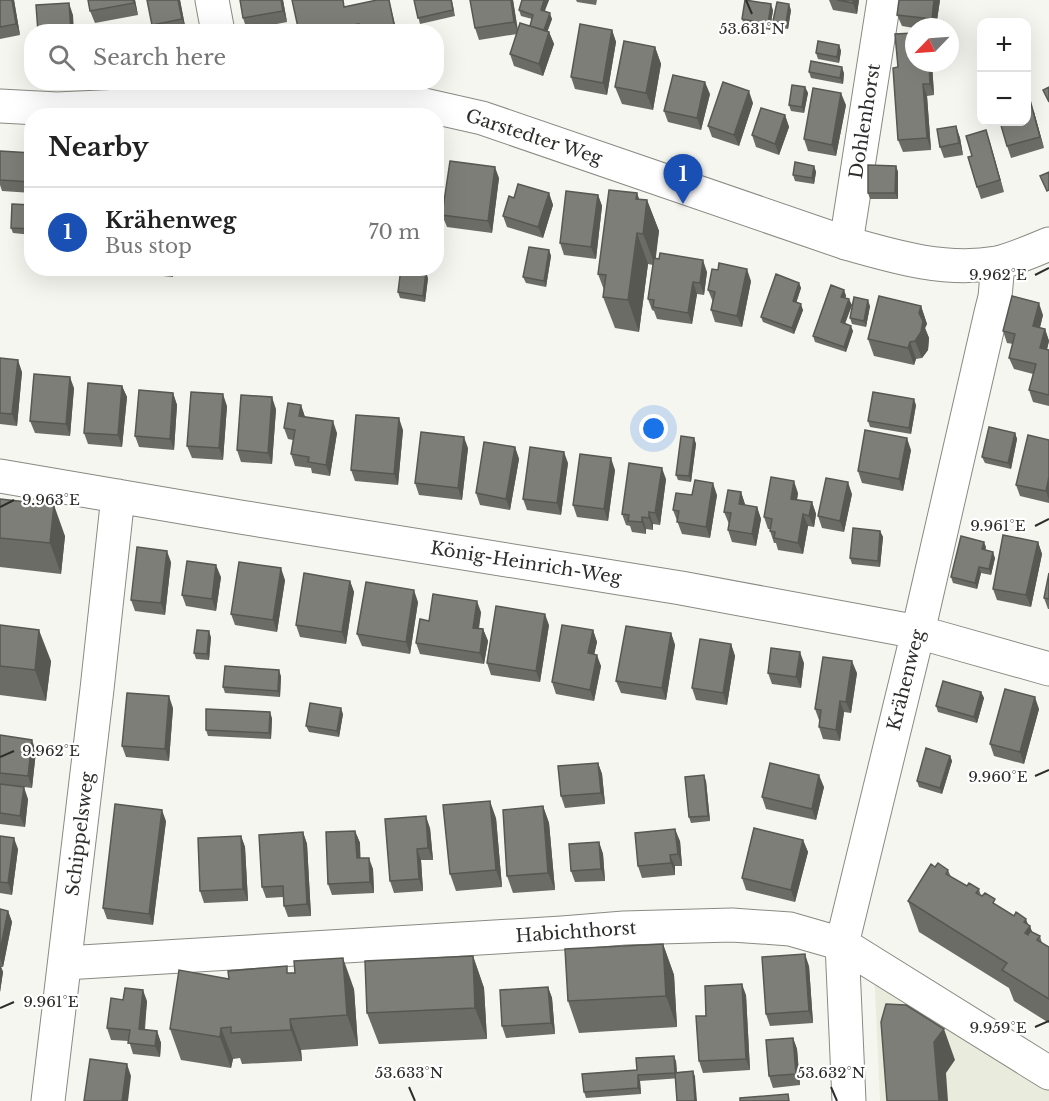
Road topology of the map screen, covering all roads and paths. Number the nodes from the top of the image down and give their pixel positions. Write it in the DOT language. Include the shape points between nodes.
graph roads {
  1 [pos="212,0"];
  2 [pos="884,0"];
  3 [pos="216,24"];
  4 [pos="230,92"];
  5 [pos="0,106"];
  6 [pos="38,108"];
  7 [pos="67,108"];
  8 [pos="438,108"];
  9 [pos="444,109"];
  10 [pos="846,243"];
  11 [pos="1049,244"];
  12 [pos="998,262"];
  13 [pos="0,476"];
  14 [pos="118,496"];
  15 [pos="918,632"];
  16 [pos="1049,669"];
  17 [pos="842,944"];
  18 [pos="65,963"];
  19 [pos="1049,1073"];
  20 [pos="48,1101"];
  21 [pos="849,1101"];
  1 -- 3 [label="street"];
  2 -- 10 [label="street, Dohlenhorst"];
  4 -- 7 [label="street, Garstedter Weg"];
  4 -- 8 [label="street, Garstedter Weg" via="398,99"];
  5 -- 6 [label="street, Garstedter Weg"];
  9 -- 10 [label="street, Garstedter Weg" via="482,118"];
  10 -- 12 [label="street, Garstedter Weg" via="900,259 935,264 972,266"];
  11 -- 12 [label="street, Garstedter Weg"];
  12 -- 15 [label="street, Krähenweg" via="995,297"];
  13 -- 14 [label="street, König-Heinrich-Weg"];
  14 -- 15 [label="street, König-Heinrich-Weg" via="670,586"];
  14 -- 18 [label="street, Schippelsweg"];
  15 -- 16 [label="street, König-Heinrich-Weg"];
  15 -- 17 [label="street, Krähenweg"];
  17 -- 18 [label="street, Habichthorst" via="790,929 732,925 624,928"];
  17 -- 19 [label="street, Habichthorst"];
  17 -- 21 [label="street, Krähenweg"];
  18 -- 20 [label="street, Schippelsweg"];
}
